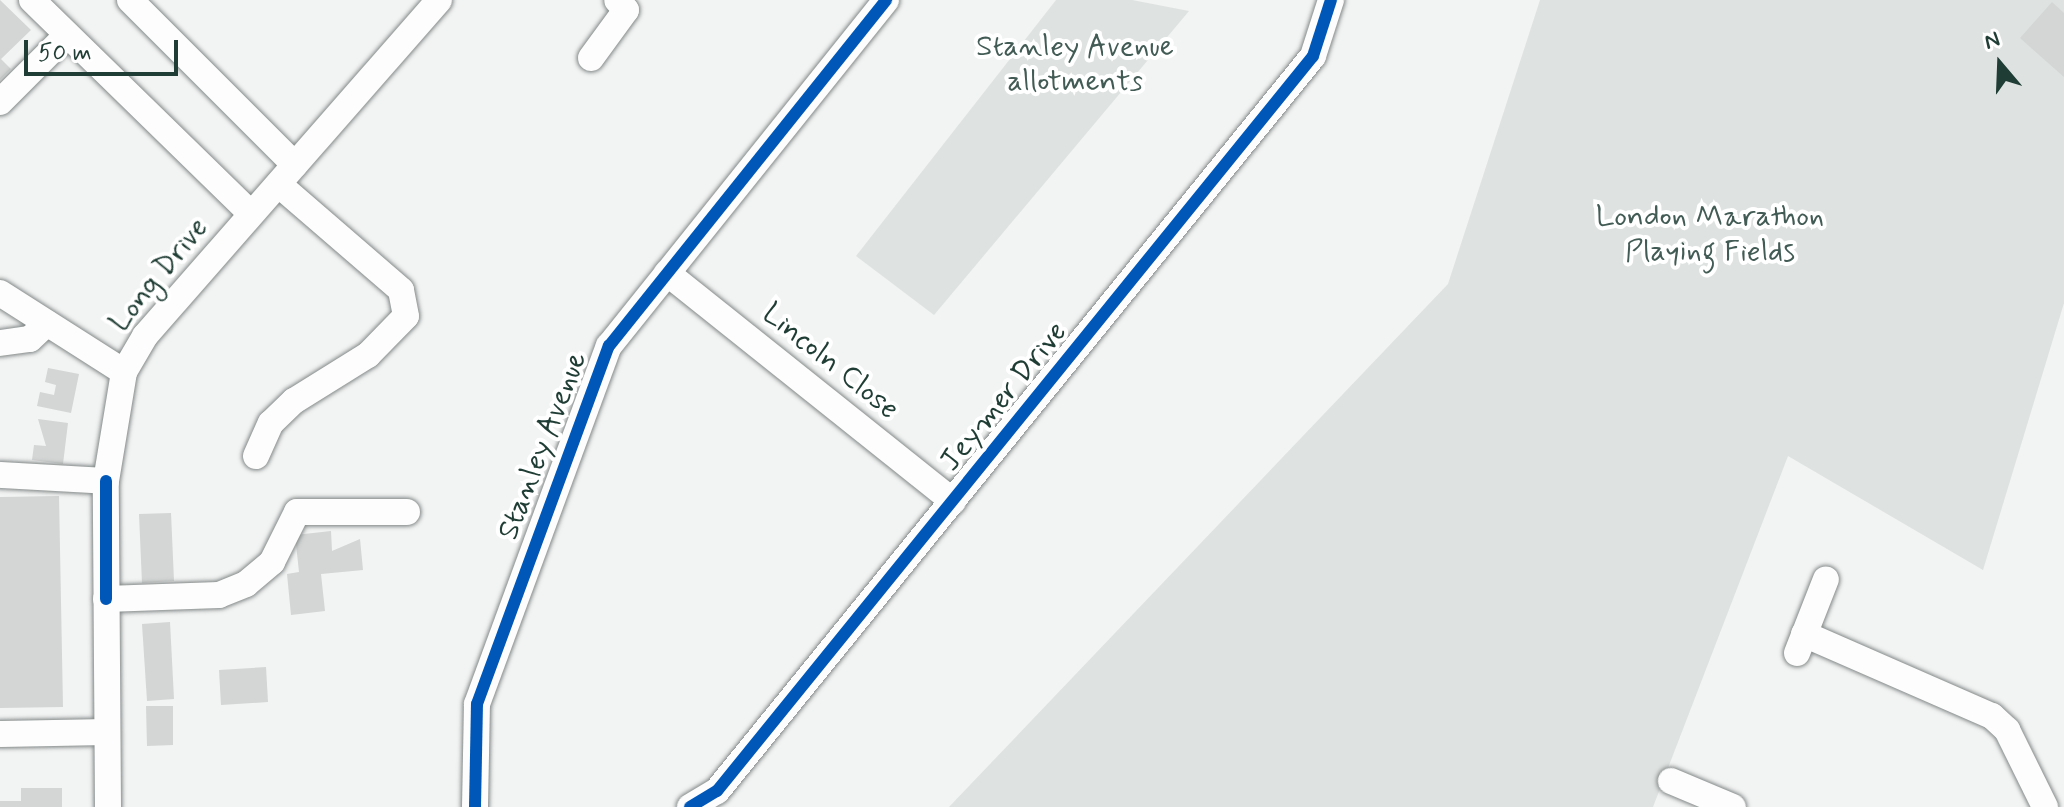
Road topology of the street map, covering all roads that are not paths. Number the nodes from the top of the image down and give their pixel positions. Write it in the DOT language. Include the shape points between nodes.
graph roads {
  1 [pos="32,0"];
  2 [pos="130,0"];
  3 [pos="439,0"];
  4 [pos="617,0"];
  5 [pos="886,0"];
  6 [pos="1331,0"];
  7 [pos="67,35"];
  8 [pos="591,58"];
  9 [pos="0,102"];
  10 [pos="286,175"];
  11 [pos="250,213"];
  12 [pos="667,273"];
  13 [pos="0,293"];
  14 [pos="47,323"];
  15 [pos="0,343"];
  16 [pos="124,372"];
  17 [pos="256,456"];
  18 [pos="0,475"];
  19 [pos="106,481"];
  20 [pos="953,501"];
  21 [pos="407,512"];
  22 [pos="1826,579"];
  23 [pos="106,599"];
  24 [pos="107,732"];
  25 [pos="0,734"];
  26 [pos="1671,781"];
  27 [pos="108,807"];
  28 [pos="475,807"];
  29 [pos="690,807"];
  30 [pos="1733,807"];
  31 [pos="2045,807"];
  1 -- 7 [label="street"];
  2 -- 10 [label="street"];
  3 -- 10 [label="street, Long Drive"];
  4 -- 8 [label="street" via="626,10"];
  5 -- 12 [label="street, Stanley Avenue"];
  6 -- 20 [label="street, Jeymer Drive" via="1313,56"];
  7 -- 9 [label="street"];
  7 -- 11 [label="street"];
  10 -- 11 [label="street, Long Drive"];
  10 -- 17 [label="street" via="401,290 406,316 387,340 279,416"];
  11 -- 16 [label="street, Long Drive" via="145,336"];
  12 -- 20 [label="street, Lincoln Close"];
  12 -- 28 [label="street, Stanley Avenue" via="609,346 508,610 477,704"];
  13 -- 14 [label="street"];
  14 -- 15 [label="street" via="30,339"];
  14 -- 16 [label="street"];
  16 -- 19 [label="street, Long Drive"];
  18 -- 19 [label="street"];
  19 -- 23 [label="street, Long Drive"];
  20 -- 29 [label="street, Jeymer Drive" via="717,791"];
  21 -- 23 [label="street" via="297,512 272,562 220,601"];
  22 -- 31 [label="street" via="1800,644 1992,716 2007,730"];
  23 -- 24 [label="street, Long Drive"];
  24 -- 25 [label="street"];
  24 -- 27 [label="street, Long Drive"];
  26 -- 30 [label="street"];
}
